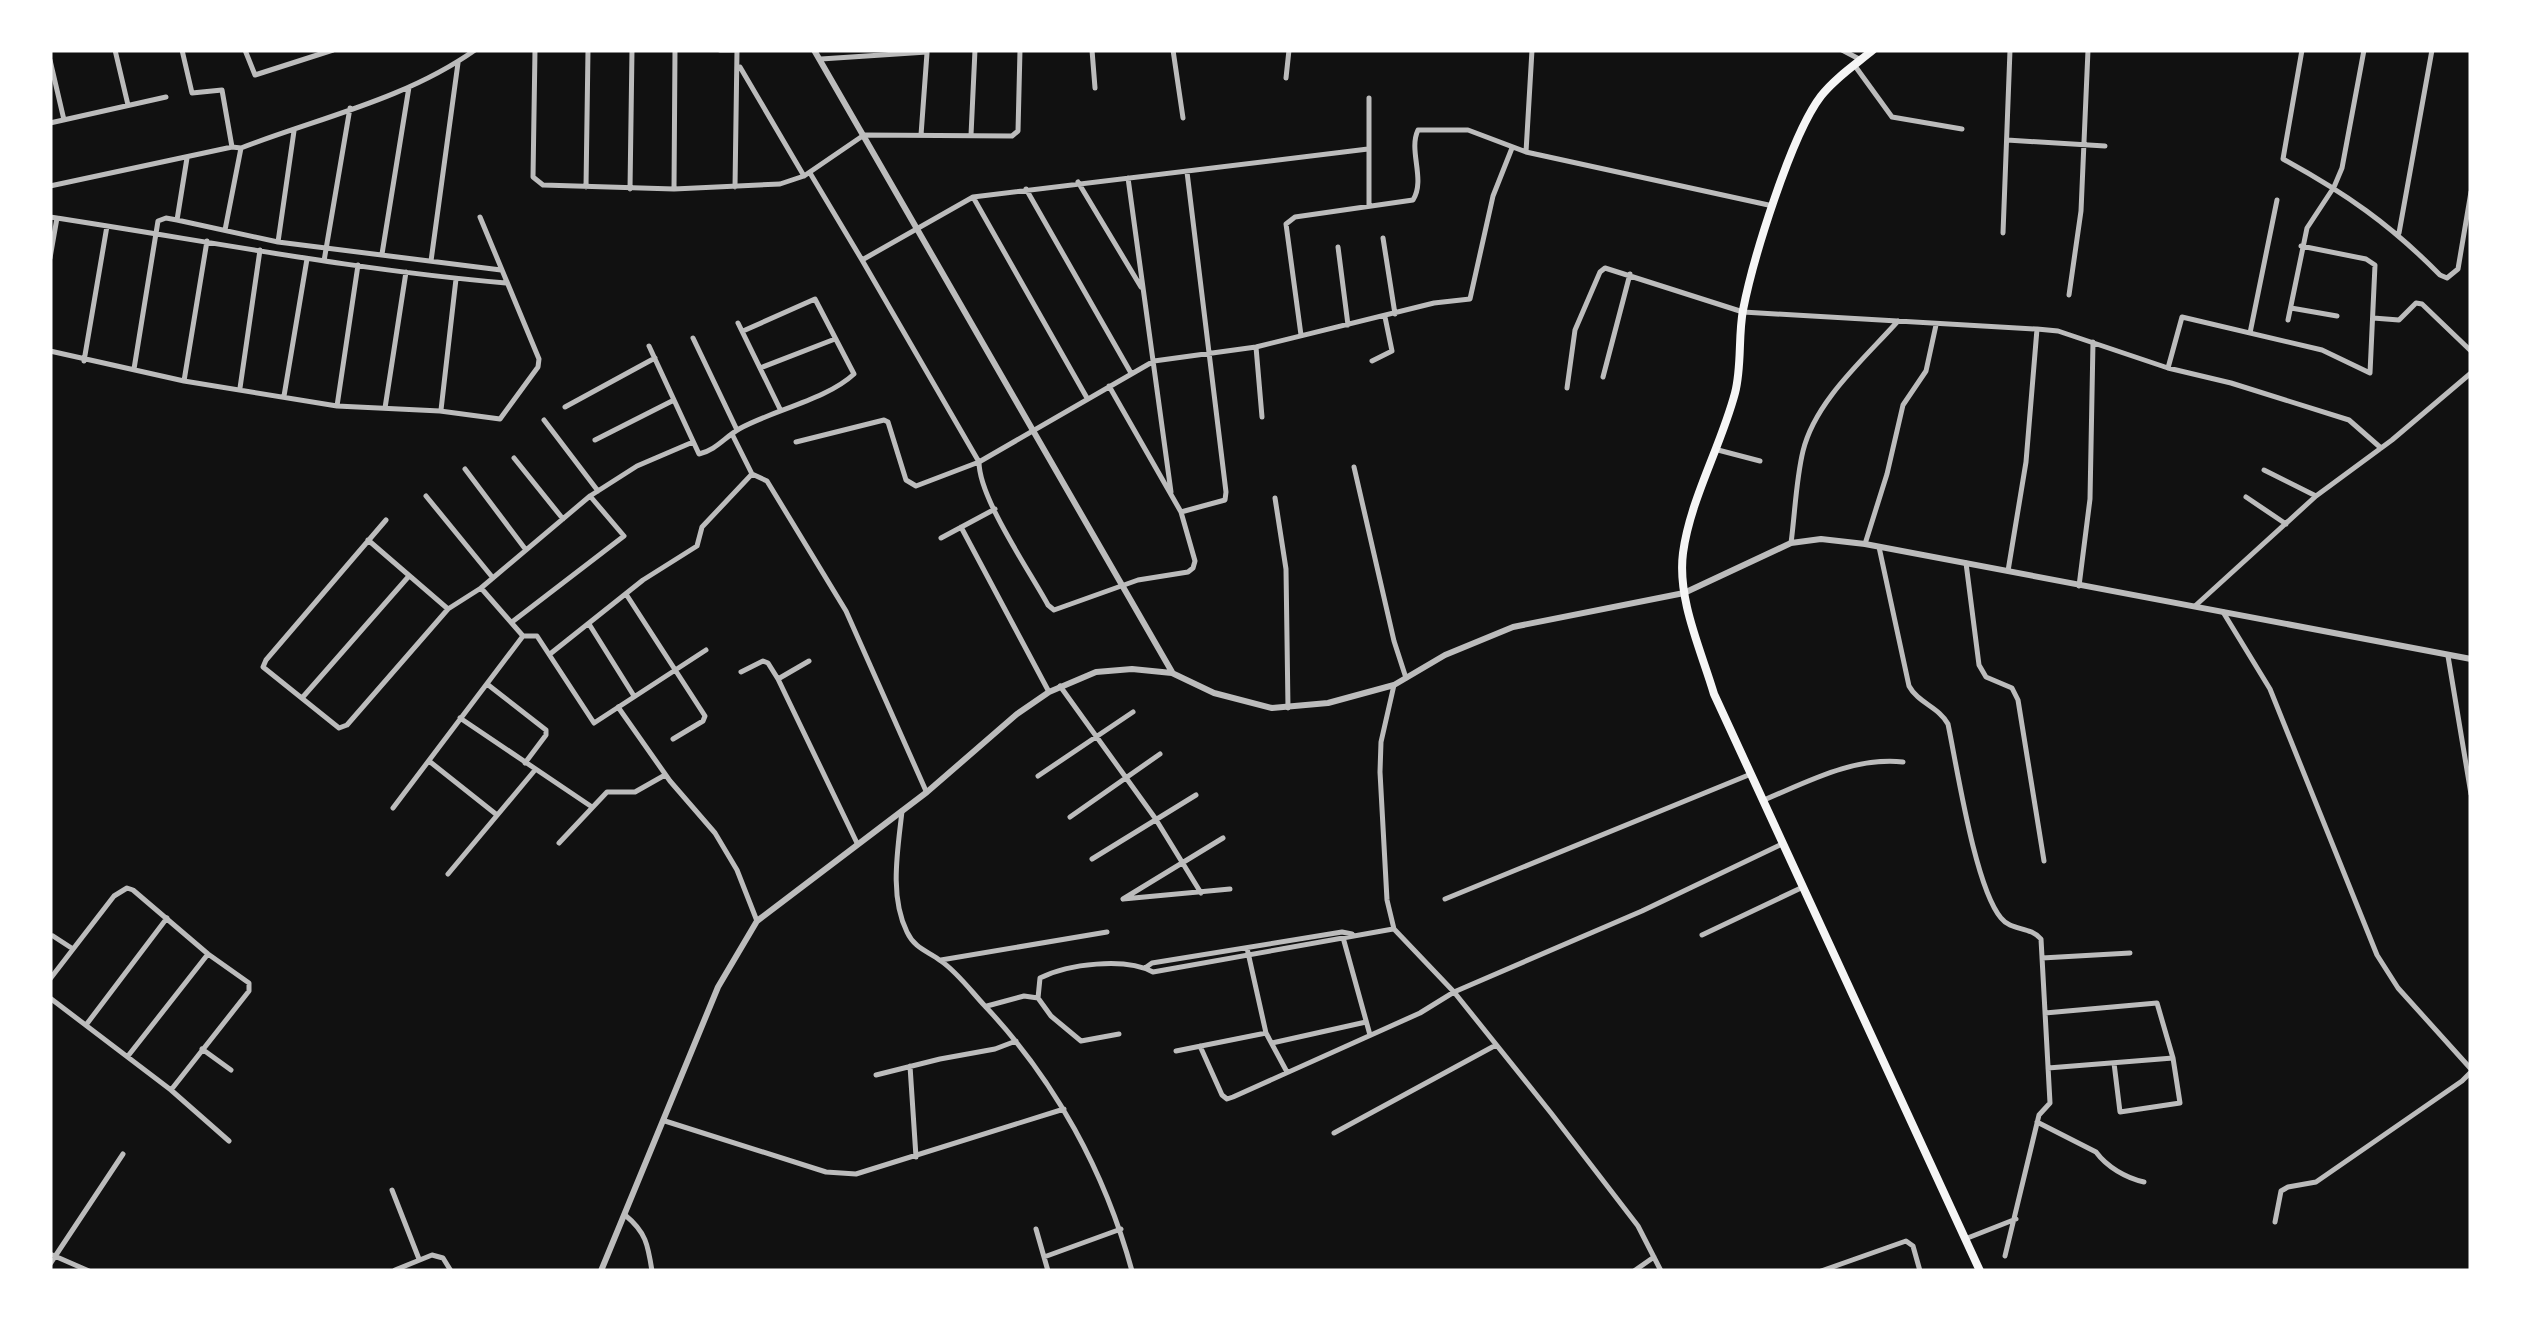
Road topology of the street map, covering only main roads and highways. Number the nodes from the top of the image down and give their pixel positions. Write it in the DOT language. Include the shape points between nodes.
graph roads {
  1 [pos="1873,50"];
  2 [pos="1980,1271"];
  1 -- 2 [label="main road" via="1814,106 1773,206 1743,312 1736,388 1692,514 1684,593 1714,694"];
}
